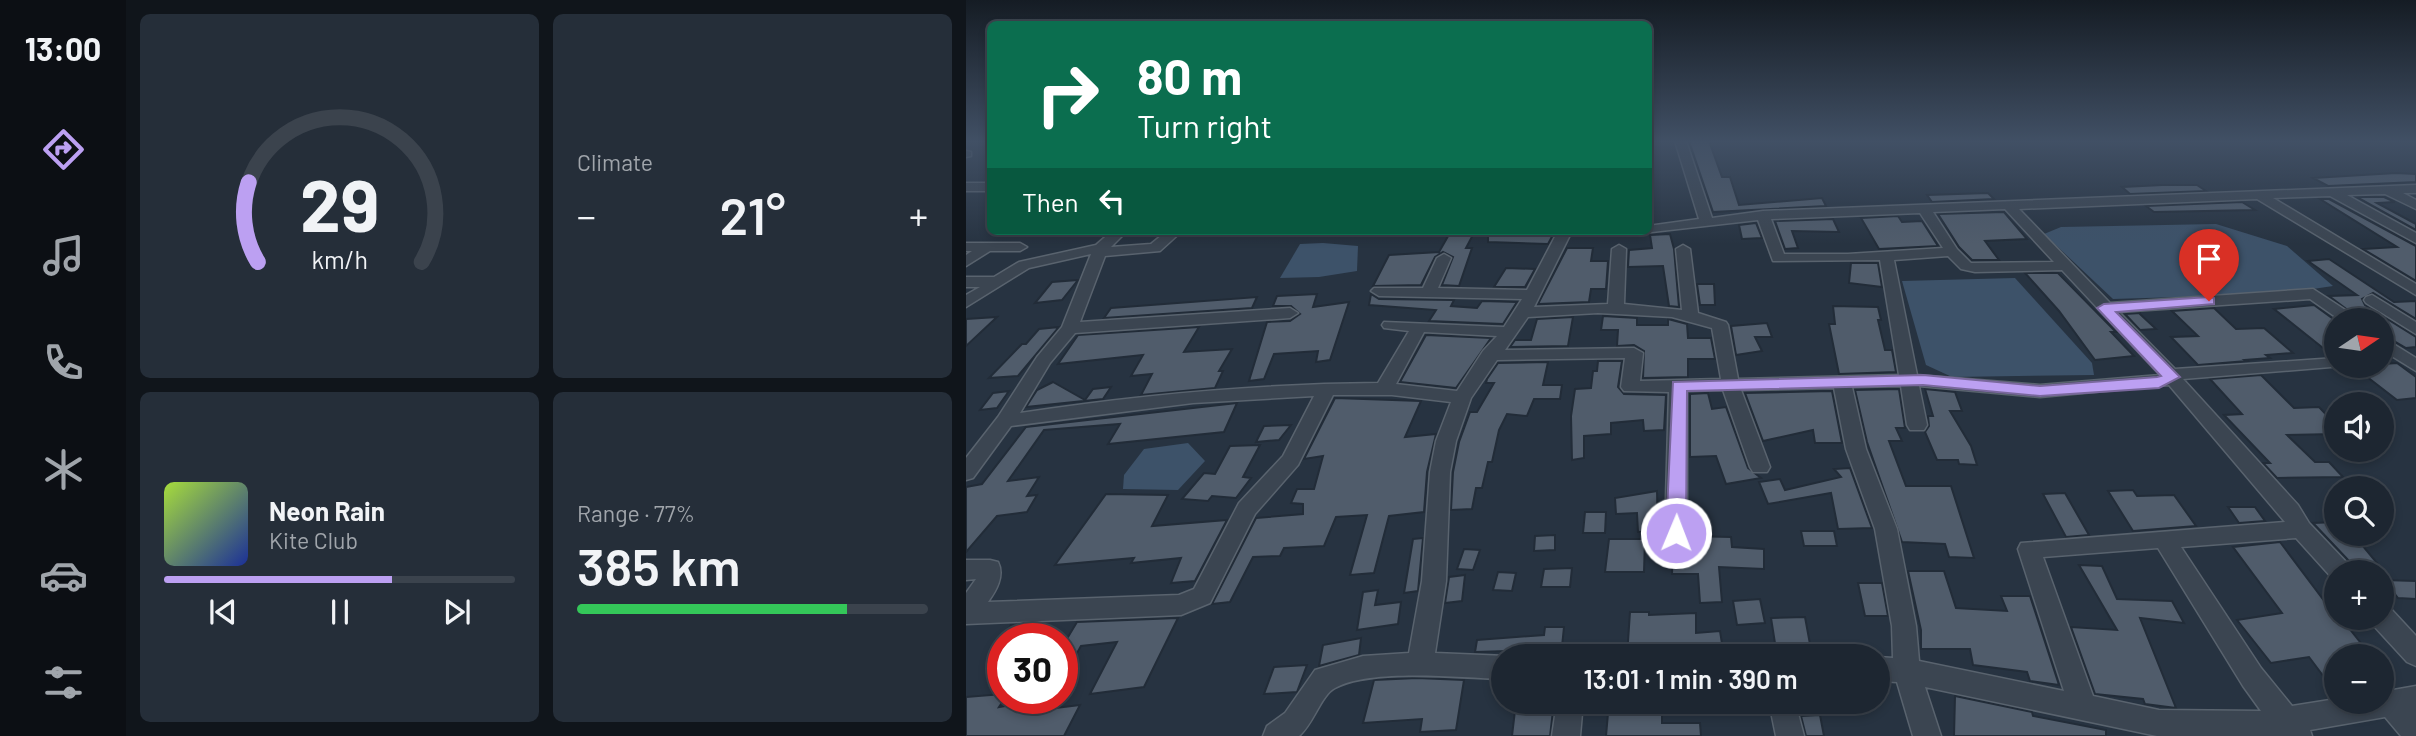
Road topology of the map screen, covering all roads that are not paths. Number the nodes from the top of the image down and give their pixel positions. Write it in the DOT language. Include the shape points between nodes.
graph roads {
  1 [pos="1692,175"];
  2 [pos="966,187"];
  3 [pos="987,187"];
  4 [pos="2416,189"];
  5 [pos="2389,191"];
  6 [pos="2333,193"];
  7 [pos="2262,197"];
  8 [pos="2416,205"];
  9 [pos="2010,207"];
  10 [pos="1924,210"];
  11 [pos="1763,215"];
  12 [pos="1706,220"];
  13 [pos="1652,230"];
  14 [pos="1116,235"];
  15 [pos="1170,235"];
  16 [pos="1563,235"];
  17 [pos="2416,239"];
  18 [pos="966,247"];
  19 [pos="987,247"];
  20 [pos="1020,247"];
  21 [pos="1619,249"];
  22 [pos="1683,249"];
  23 [pos="1100,250"];
  24 [pos="1952,252"];
  25 [pos="1886,256"];
  26 [pos="1444,258"];
  27 [pos="966,262"];
  28 [pos="2065,266"];
  29 [pos="2416,275"];
  30 [pos="2394,276"];
  31 [pos="966,282"];
  32 [pos="995,282"];
  33 [pos="2416,290"];
  34 [pos="1379,291"];
  35 [pos="1430,292"];
  36 [pos="1530,295"];
  37 [pos="2371,300"];
  38 [pos="966,302"];
  39 [pos="1616,308"];
  40 [pos="2104,308"];
  41 [pos="2333,308"];
  42 [pos="1523,312"];
  43 [pos="1290,313"];
  44 [pos="1690,313"];
  45 [pos="1390,326"];
  46 [pos="1419,327"];
  47 [pos="1070,328"];
  48 [pos="2416,329"];
  49 [pos="1506,332"];
  50 [pos="2394,349"];
  51 [pos="1489,355"];
  52 [pos="2394,360"];
  53 [pos="2413,361"];
  54 [pos="2324,364"];
  55 [pos="2172,377"];
  56 [pos="1908,381"];
  57 [pos="1730,382"];
  58 [pos="1842,383"];
  59 [pos="1678,386"];
  60 [pos="1384,389"];
  61 [pos="1326,391"];
  62 [pos="1462,397"];
  63 [pos="1005,421"];
  64 [pos="1917,425"];
  65 [pos="1760,467"];
  66 [pos="966,473"];
  67 [pos="2301,529"];
  68 [pos="1676,533"];
  69 [pos="2164,539"];
  70 [pos="2330,560"];
  71 [pos="966,570"];
  72 [pos="966,612"];
  73 [pos="2394,630"];
  74 [pos="2416,654"];
  75 [pos="1420,664"];
  76 [pos="1491,667"];
  77 [pos="1890,670"];
  78 [pos="1907,671"];
  79 [pos="2403,701"];
  80 [pos="2084,709"];
  81 [pos="1569,714"];
  82 [pos="1785,714"];
  83 [pos="2292,728"];
  84 [pos="2190,729"];
  85 [pos="2416,733"];
  86 [pos="1277,736"];
  87 [pos="1566,736"];
  88 [pos="1790,736"];
  89 [pos="1927,736"];
  1 -- 12 [label="street"];
  2 -- 3 [label="street"];
  4 -- 5 [label="street"];
  5 -- 6 [label="street"];
  5 -- 8 [label="street"];
  6 -- 7 [label="street"];
  6 -- 17 [label="street"];
  7 -- 9 [label="street"];
  7 -- 30 [label="street"];
  9 -- 10 [label="street"];
  9 -- 28 [label="street"];
  10 -- 11 [label="street"];
  10 -- 24 [label="street"];
  11 -- 12 [label="street"];
  11 -- 25 [label="street" via="1778,258"];
  12 -- 13 [label="street"];
  14 -- 23 [label="street"];
  15 -- 23 [label="street" via="1154,248"];
  16 -- 36 [label="street"];
  18 -- 19 [label="street"];
  19 -- 20 [label="street"];
  19 -- 27 [label="street"];
  21 -- 39 [label="street"];
  22 -- 44 [label="street"];
  23 -- 32 [label="street" via="1024,265"];
  23 -- 47 [label="street"];
  24 -- 25 [label="street"];
  24 -- 28 [label="street" via="1966,266 1976,268"];
  25 -- 56 [label="street"];
  26 -- 35 [label="street"];
  28 -- 40 [label="street"];
  29 -- 30 [label="street"];
  30 -- 33 [label="street"];
  31 -- 32 [label="street"];
  32 -- 38 [label="street"];
  34 -- 35 [label="street"];
  35 -- 36 [label="street"];
  36 -- 42 [label="street"];
  37 -- 48 [label="street"];
  39 -- 42 [label="street"];
  39 -- 44 [label="street"];
  40 -- 41 [label="street" via="2313,294"];
  40 -- 55 [label="street"];
  42 -- 49 [label="street"];
  43 -- 47 [label="street"];
  44 -- 57 [label="street" via="1720,325"];
  45 -- 46 [label="street"];
  46 -- 49 [label="street"];
  46 -- 60 [label="street"];
  47 -- 63 [label="street"];
  49 -- 51 [label="street"];
  50 -- 53 [label="street"];
  51 -- 59 [label="street" via="1634,353 1630,387"];
  51 -- 62 [label="street"];
  52 -- 53 [label="street"];
  54 -- 55 [label="street" via="2184,372"];
  55 -- 56 [label="street" via="2159,382 2040,391"];
  55 -- 67 [label="street"];
  56 -- 58 [label="street"];
  56 -- 64 [label="street"];
  57 -- 58 [label="street"];
  57 -- 59 [label="street"];
  57 -- 65 [label="street"];
  58 -- 78 [label="street" via="1856,449 1886,529 1904,626"];
  59 -- 68 [label="street"];
  60 -- 61 [label="street"];
  60 -- 62 [label="street"];
  61 -- 63 [label="street" via="1116,406"];
  61 -- 72 [label="street" via="1291,460 1247,509 1215,576 1193,602"];
  62 -- 75 [label="street" via="1440,472 1434,581"];
  63 -- 66 [label="street"];
  67 -- 69 [label="street"];
  67 -- 70 [label="street"];
  69 -- 80 [label="street" via="2029,549"];
  69 -- 83 [label="street" via="2252,677"];
  71 -- 72 [label="street" via="990,569 986,586"];
  73 -- 74 [label="street"];
  75 -- 76 [label="street"];
  75 -- 86 [label="street" via="1363,668 1324,679 1295,722"];
  77 -- 78 [label="street"];
  78 -- 80 [label="street"];
  78 -- 89 [label="street"];
  79 -- 83 [label="street"];
  79 -- 85 [label="street"];
  80 -- 84 [label="street"];
  81 -- 87 [label="street"];
  82 -- 88 [label="street"];
  83 -- 84 [label="street" via="2267,724"];
}
